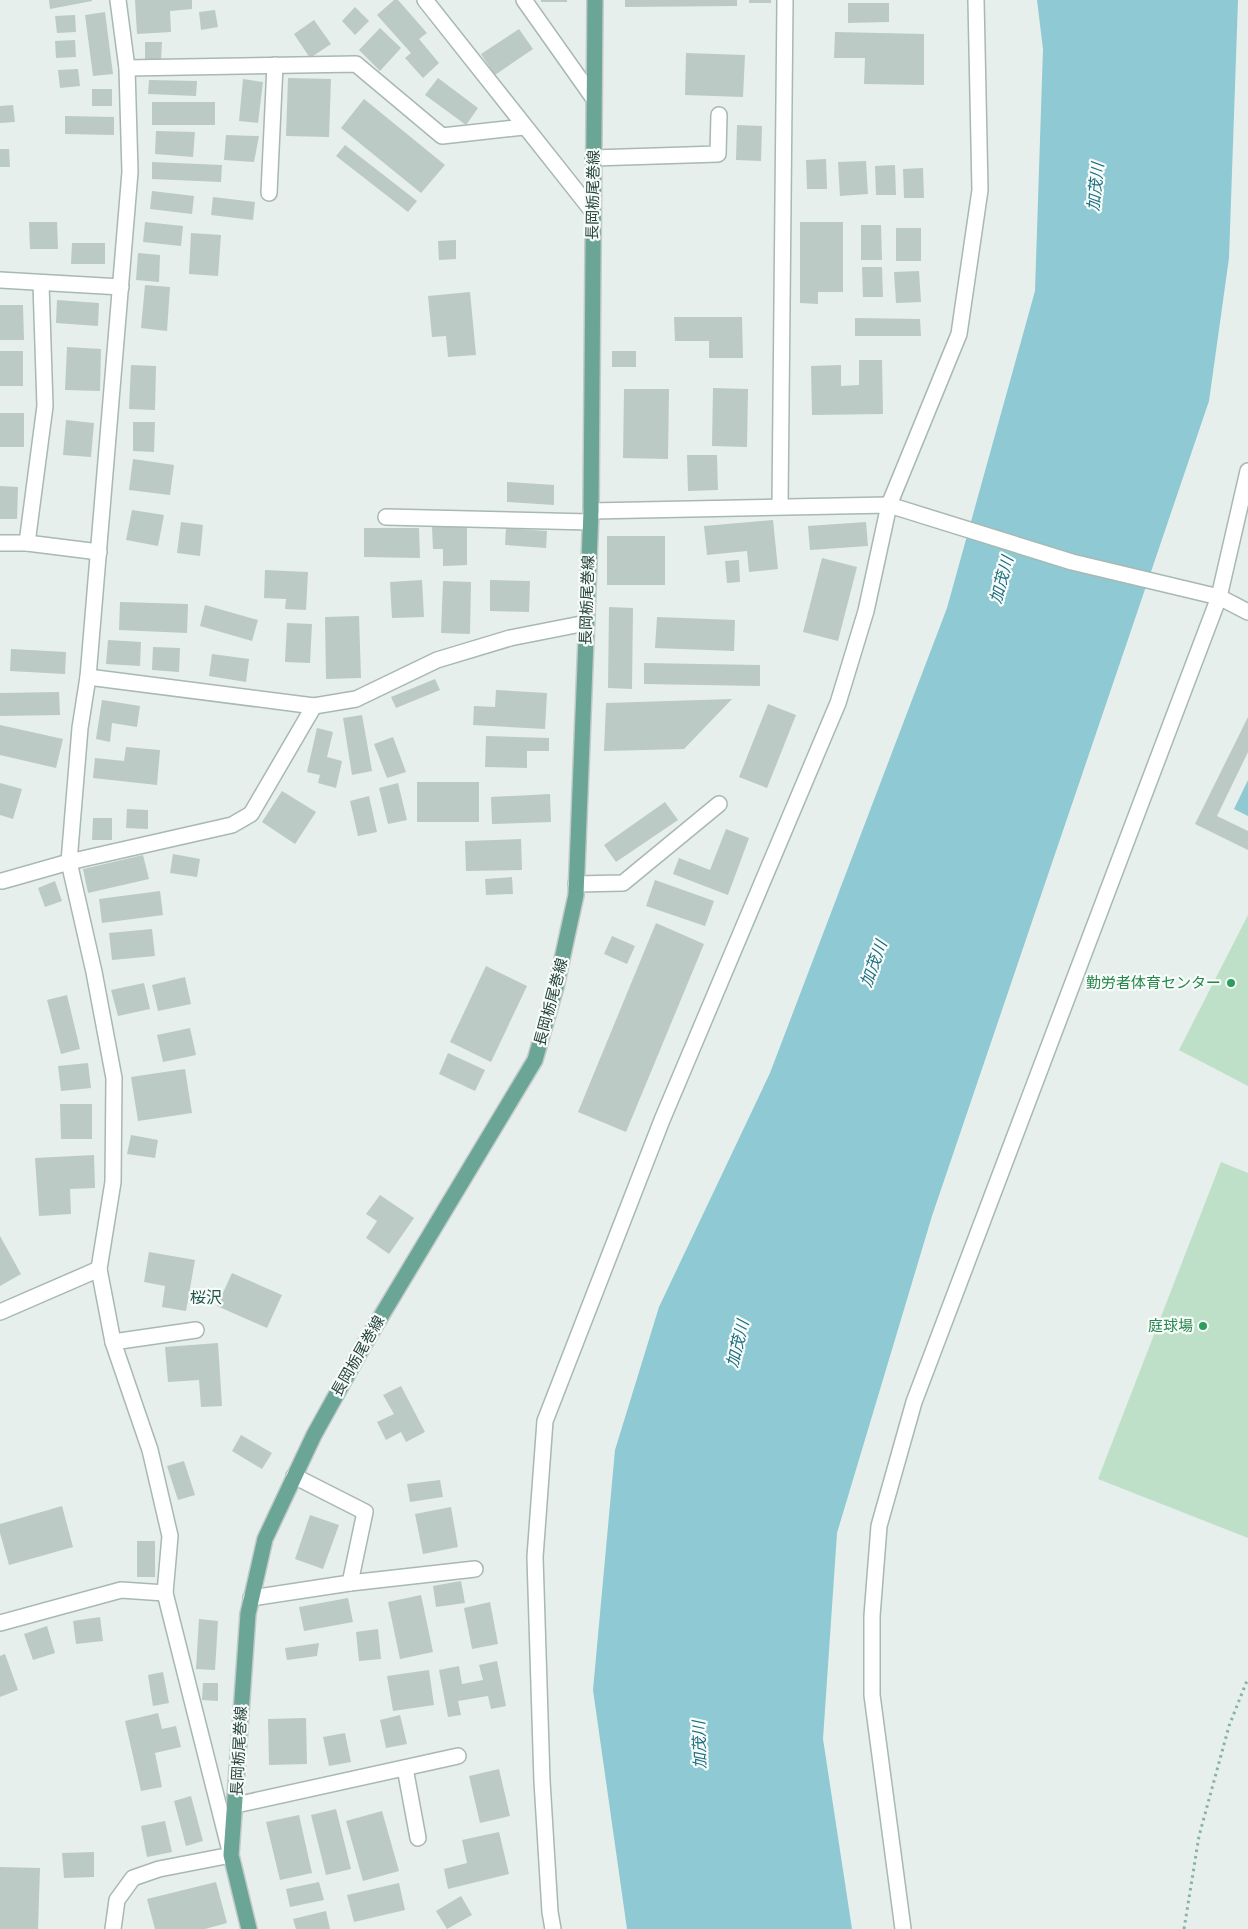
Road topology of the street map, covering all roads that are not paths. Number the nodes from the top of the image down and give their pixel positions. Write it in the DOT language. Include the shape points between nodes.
graph roads {
  1 [pos="118,0"];
  2 [pos="425,0"];
  3 [pos="524,0"];
  4 [pos="595,0"];
  5 [pos="785,0"];
  6 [pos="976,0"];
  7 [pos="275,64"];
  8 [pos="128,68"];
  9 [pos="594,99"];
  10 [pos="719,115"];
  11 [pos="524,127"];
  12 [pos="594,158"];
  13 [pos="269,193"];
  14 [pos="593,212"];
  15 [pos="0,280"];
  16 [pos="41,284"];
  17 [pos="121,287"];
  18 [pos="1248,472"];
  19 [pos="780,506"];
  20 [pos="889,506"];
  21 [pos="386,516"];
  22 [pos="590,516"];
  23 [pos="0,542"];
  24 [pos="28,543"];
  25 [pos="99,552"];
  26 [pos="1219,597"];
  27 [pos="1248,612"];
  28 [pos="586,623"];
  29 [pos="88,677"];
  30 [pos="314,706"];
  31 [pos="719,804"];
  32 [pos="69,862"];
  33 [pos="2,881"];
  34 [pos="576,884"];
  35 [pos="99,1269"];
  36 [pos="0,1312"];
  37 [pos="196,1330"];
  38 [pos="113,1342"];
  39 [pos="294,1476"];
  40 [pos="475,1568"];
  41 [pos="350,1583"];
  42 [pos="165,1593"];
  43 [pos="251,1598"];
  44 [pos="0,1623"];
  45 [pos="458,1756"];
  46 [pos="405,1768"];
  47 [pos="236,1804"];
  48 [pos="418,1838"];
  49 [pos="231,1856"];
  50 [pos="113,1929"];
  51 [pos="249,1929"];
  52 [pos="553,1929"];
  53 [pos="903,1929"];
  1 -- 8 [label="street"];
  2 -- 11 [label="street"];
  3 -- 9 [label="street"];
  4 -- 9 [label="main road, 長岡栃尾巻線"];
  5 -- 19 [label="street"];
  6 -- 20 [label="street" via="980,190 958,334"];
  7 -- 8 [label="street"];
  7 -- 11 [label="street" via="356,64 442,136"];
  7 -- 13 [label="street"];
  8 -- 17 [label="street" via="130,172"];
  9 -- 12 [label="main road, 長岡栃尾巻線"];
  10 -- 12 [label="street" via="718,154"];
  11 -- 14 [label="street"];
  12 -- 14 [label="main road, 長岡栃尾巻線"];
  14 -- 22 [label="main road, 長岡栃尾巻線"];
  15 -- 16 [label="street"];
  16 -- 17 [label="street"];
  16 -- 24 [label="street" via="45,406"];
  17 -- 25 [label="street"];
  18 -- 26 [label="street"];
  19 -- 20 [label="street"];
  19 -- 22 [label="street"];
  20 -- 26 [label="street" via="1072,562"];
  20 -- 52 [label="street" via="866,611 838,703 662,1120 545,1421 536,1557 542,1781"];
  21 -- 22 [label="street"];
  22 -- 28 [label="main road, 長岡栃尾巻線"];
  23 -- 24 [label="street"];
  24 -- 25 [label="street"];
  25 -- 29 [label="street"];
  26 -- 27 [label="street"];
  26 -- 53 [label="street" via="914,1402 879,1526 872,1616 872,1695"];
  28 -- 30 [label="street" via="510,638 446,657 356,699"];
  28 -- 34 [label="main road, 長岡栃尾巻線"];
  29 -- 30 [label="street"];
  29 -- 32 [label="street" via="80,728"];
  30 -- 32 [label="street" via="250,814 232,825"];
  31 -- 34 [label="street" via="623,883"];
  32 -- 33 [label="street"];
  32 -- 35 [label="street" via="114,1078 113,1182"];
  34 -- 39 [label="main road, 長岡栃尾巻線" via="556,987 535,1060 365,1343"];
  35 -- 36 [label="street"];
  35 -- 38 [label="street"];
  37 -- 38 [label="street"];
  38 -- 42 [label="street" via="150,1450 170,1536"];
  39 -- 41 [label="street" via="364,1512"];
  39 -- 43 [label="main road, 長岡栃尾巻線" via="265,1539"];
  40 -- 41 [label="street"];
  41 -- 43 [label="street"];
  42 -- 44 [label="street" via="121,1590"];
  42 -- 49 [label="street"];
  43 -- 47 [label="main road, 長岡栃尾巻線"];
  45 -- 46 [label="street"];
  46 -- 47 [label="street"];
  46 -- 48 [label="street"];
  47 -- 49 [label="main road, 長岡栃尾巻線"];
  49 -- 50 [label="street" via="159,1869 133,1878 117,1900"];
  49 -- 51 [label="main road, 長岡栃尾巻線"];
}
